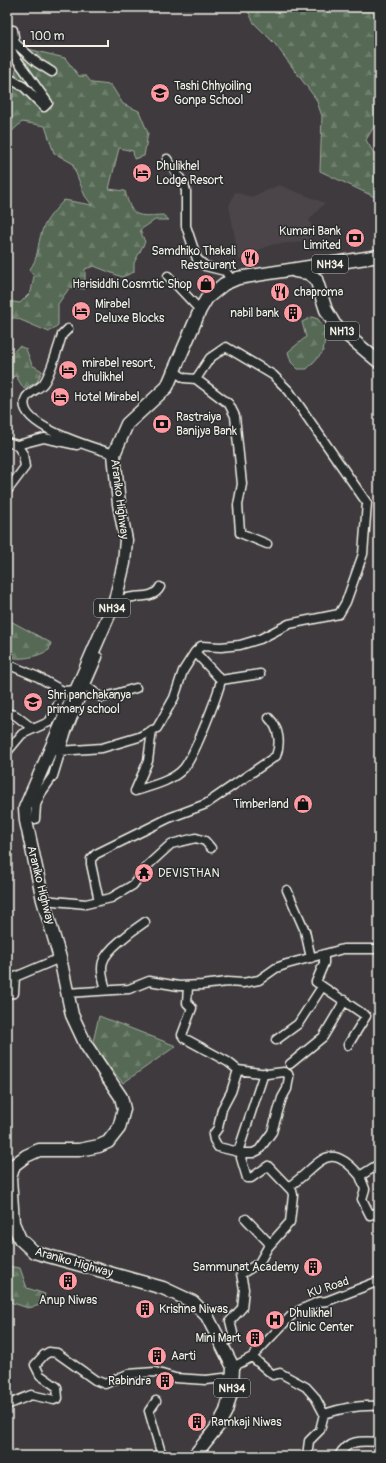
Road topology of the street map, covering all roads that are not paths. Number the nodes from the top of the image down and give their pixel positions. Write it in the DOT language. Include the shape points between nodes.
graph roads {
  1 [pos="7,33"];
  2 [pos="7,38"];
  3 [pos="52,72"];
  4 [pos="7,77"];
  5 [pos="167,159"];
  6 [pos="379,256"];
  7 [pos="336,263"];
  8 [pos="280,270"];
  9 [pos="168,276"];
  10 [pos="232,280"];
  11 [pos="320,289"];
  12 [pos="200,310"];
  13 [pos="68,329"];
  14 [pos="379,362"];
  15 [pos="174,371"];
  16 [pos="196,379"];
  17 [pos="7,442"];
  18 [pos="17,445"];
  19 [pos="86,446"];
  20 [pos="114,454"];
  21 [pos="7,491"];
  22 [pos="267,544"];
  23 [pos="160,587"];
  24 [pos="115,601"];
  25 [pos="195,652"];
  26 [pos="98,657"];
  27 [pos="7,664"];
  28 [pos="260,674"];
  29 [pos="221,680"];
  30 [pos="136,688"];
  31 [pos="81,690"];
  32 [pos="64,691"];
  33 [pos="7,713"];
  34 [pos="269,718"];
  35 [pos="32,728"];
  36 [pos="152,730"];
  37 [pos="56,748"];
  38 [pos="7,752"];
  39 [pos="35,819"];
  40 [pos="211,848"];
  41 [pos="287,890"];
  42 [pos="43,900"];
  43 [pos="99,901"];
  44 [pos="145,922"];
  45 [pos="379,949"];
  46 [pos="324,954"];
  47 [pos="60,958"];
  48 [pos="311,958"];
  49 [pos="188,986"];
  50 [pos="322,986"];
  51 [pos="106,990"];
  52 [pos="67,993"];
  53 [pos="7,994"];
  54 [pos="344,1000"];
  55 [pos="276,1040"];
  56 [pos="348,1045"];
  57 [pos="290,1064"];
  58 [pos="238,1070"];
  59 [pos="264,1073"];
  60 [pos="240,1153"];
  61 [pos="379,1164"];
  62 [pos="360,1176"];
  63 [pos="288,1187"];
  64 [pos="379,1212"];
  65 [pos="246,1220"];
  66 [pos="270,1244"];
  67 [pos="379,1281"];
  68 [pos="222,1343"];
  69 [pos="252,1357"];
  70 [pos="232,1372"];
  71 [pos="156,1401"];
  72 [pos="7,1405"];
  73 [pos="379,1406"];
  74 [pos="324,1414"];
  75 [pos="379,1442"];
  76 [pos="162,1456"];
  77 [pos="194,1456"];
  78 [pos="307,1456"];
  79 [pos="339,1456"];
  1 -- 3 [label="street" via="8,30 13,30 15,43"];
  2 -- 4 [label="street" via="13,54 48,103 44,107 24,87"];
  5 -- 10 [label="street" via="186,190 186,226 197,259 205,266 225,271"];
  6 -- 7 [label="highway, Araniko Highway / NH34"];
  7 -- 8 [label="highway, Araniko Highway / NH34"];
  7 -- 11 [label="highway" via="323,275"];
  8 -- 10 [label="highway, Araniko Highway / NH34"];
  8 -- 11 [label="highway, NH13" via="308,273 316,279"];
  9 -- 12 [label="street"];
  10 -- 12 [label="highway, Araniko Highway / NH34" via="212,293"];
  11 -- 14 [label="highway, NH13" via="326,310 336,325"];
  12 -- 15 [label="highway, Araniko Highway / NH34"];
  13 -- 19 [label="street" via="62,335 44,383 27,396 24,406 28,414 40,425"];
  15 -- 16 [label="street" via="184,378"];
  15 -- 20 [label="highway, Araniko Highway / NH34" via="167,387 127,424"];
  16 -- 22 [label="street" via="229,404 235,416 242,484 238,506 240,534"];
  16 -- 25 [label="street" via="210,358 226,347 273,375 289,391 367,503 363,554 346,602 339,614 289,624 260,639 240,645 201,646"];
  17 -- 18 [label="street"];
  18 -- 19 [label="street" via="44,438"];
  18 -- 21 [label="street" via="23,454 25,467"];
  19 -- 20 [label="street"];
  20 -- 24 [label="highway, Araniko Highway / NH34" via="126,540 124,563"];
  23 -- 24 [label="street" via="158,592 149,596"];
  24 -- 31 [label="highway, Araniko Highway / NH34"];
  25 -- 29 [label="street"];
  25 -- 36 [label="street" via="182,671 174,698 157,728"];
  26 -- 31 [label="street"];
  27 -- 32 [label="street"];
  28 -- 29 [label="street"];
  29 -- 36 [label="street" via="211,709 184,768 167,780 135,791 148,761"];
  30 -- 31 [label="street" via="102,698"];
  31 -- 32 [label="street"];
  31 -- 37 [label="highway, Araniko Highway / NH34"];
  32 -- 35 [label="street" via="49,722"];
  33 -- 35 [label="street" via="16,715"];
  34 -- 43 [label="street" via="277,731 279,748 276,756 206,804 169,818 96,854 91,859"];
  35 -- 38 [label="street" via="16,739"];
  36 -- 37 [label="street" via="139,737 102,748"];
  37 -- 39 [label="street" via="53,776 41,793 36,805"];
  37 -- 42 [label="highway, Araniko Highway / NH34" via="25,808"];
  40 -- 43 [label="street" via="205,841 196,838 171,844 147,866 133,885"];
  41 -- 48 [label="street" via="305,931"];
  42 -- 43 [label="street" via="86,904"];
  42 -- 47 [label="highway, Araniko Highway / NH34"];
  44 -- 51 [label="street" via="129,932 106,954 101,965 101,974"];
  45 -- 46 [label="street" via="343,949"];
  46 -- 48 [label="street"];
  46 -- 50 [label="street" via="324,963 316,980"];
  47 -- 52 [label="highway, Araniko Highway / NH34"];
  47 -- 53 [label="street" via="15,977 14,993"];
  48 -- 49 [label="street" via="276,968 259,980"];
  49 -- 51 [label="street" via="149,981 129,989"];
  49 -- 58 [label="street" via="187,1003 192,1008 182,1035 192,1044 228,1062"];
  50 -- 54 [label="street"];
  50 -- 55 [label="street" via="298,1024"];
  51 -- 52 [label="street"];
  52 -- 68 [label="highway, Araniko Highway / NH34" via="72,1015 86,1045 121,1097 123,1118 113,1136 99,1146 79,1150 39,1150 14,1165 10,1185 16,1232 34,1252 163,1288 187,1298 207,1316"];
  54 -- 56 [label="street" via="366,1016"];
  54 -- 57 [label="street" via="323,1036"];
  58 -- 59 [label="street"];
  58 -- 60 [label="street" via="222,1109 218,1128 213,1135 218,1147"];
  59 -- 60 [label="street"];
  59 -- 60 [label="street" via="288,1074 287,1089 266,1143 253,1154"];
  60 -- 63 [label="street" via="247,1178 268,1166"];
  61 -- 62 [label="street"];
  62 -- 63 [label="street" via="348,1162 328,1157"];
  62 -- 64 [label="street" via="364,1189 362,1199 370,1215"];
  63 -- 66 [label="street" via="293,1195 290,1222"];
  65 -- 66 [label="street"];
  66 -- 68 [label="street" via="259,1263 241,1274 244,1289 242,1308 230,1321 232,1338"];
  67 -- 69 [label="street, KU Road" via="300,1310 291,1316"];
  68 -- 70 [label="highway, Araniko Highway / NH34"];
  69 -- 70 [label="street, KU Road"];
  69 -- 74 [label="street" via="273,1375 280,1373 306,1388 315,1397"];
  70 -- 72 [label="street, KU Road" via="206,1380 175,1378 154,1372 128,1374 105,1384 95,1380 62,1355 49,1352 35,1365 40,1375 57,1387 58,1398 54,1400 31,1395"];
  70 -- 77 [label="highway, Araniko Highway / NH34" via="232,1389 226,1411 218,1426"];
  71 -- 76 [label="street" via="149,1411"];
  73 -- 74 [label="street" via="367,1405"];
  74 -- 78 [label="street" via="320,1430 309,1441"];
  75 -- 79 [label="street" via="353,1442 342,1448"];
}
